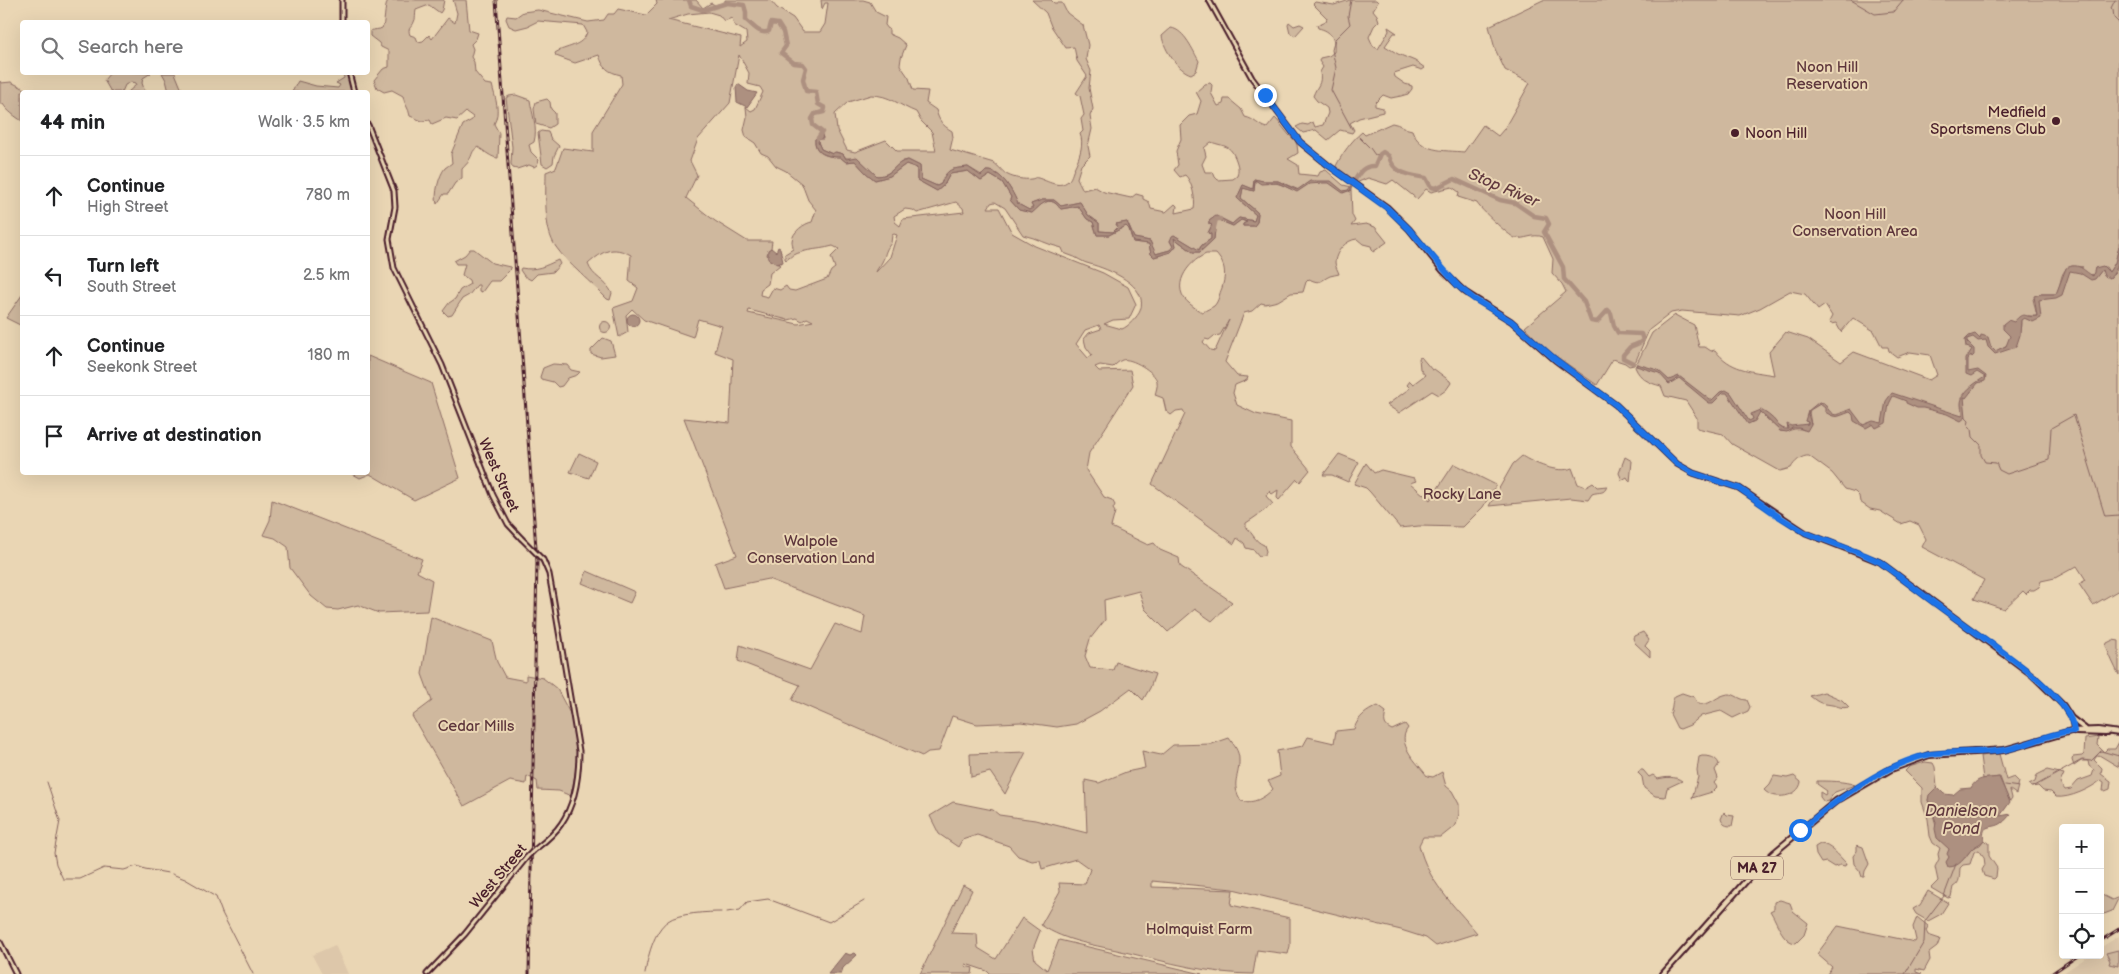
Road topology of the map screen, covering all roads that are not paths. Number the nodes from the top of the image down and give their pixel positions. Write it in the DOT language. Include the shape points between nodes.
graph roads {
  1 [pos="342,0"];
  2 [pos="1209,0"];
  3 [pos="342,20"];
  4 [pos="350,75"];
  5 [pos="354,90"];
  6 [pos="370,129"];
  7 [pos="2072,719"];
  8 [pos="2090,729"];
  9 [pos="2074,731"];
  10 [pos="2119,733"];
  11 [pos="0,942"];
  12 [pos="16,974"];
  13 [pos="426,974"];
  14 [pos="1662,974"];
  1 -- 3 [label="main road"];
  2 -- 7 [label="main road" via="1252,78 1300,142 1387,208 1458,286 1511,321 1616,405 1677,464 1693,473 1739,488 1806,533 1880,562 2032,675 2063,705"];
  4 -- 5 [label="main road"];
  6 -- 13 [label="main road, West Street, bridge" via="394,191 395,207 389,239 394,268 438,356 493,495 508,524 543,560 549,574 579,751 574,793 565,818 527,857 474,924"];
  7 -- 8 [label="main road" via="2079,726"];
  7 -- 9 [label="main road"];
  8 -- 9 [label="main road, MA 27"];
  8 -- 10 [label="main road, MA 27"];
  9 -- 10 [label="main road, MA 27"];
  9 -- 14 [label="main road, MA 27" via="2004,750 1929,755 1885,772 1836,801 1775,852"];
  11 -- 12 [label="main road"];
}
